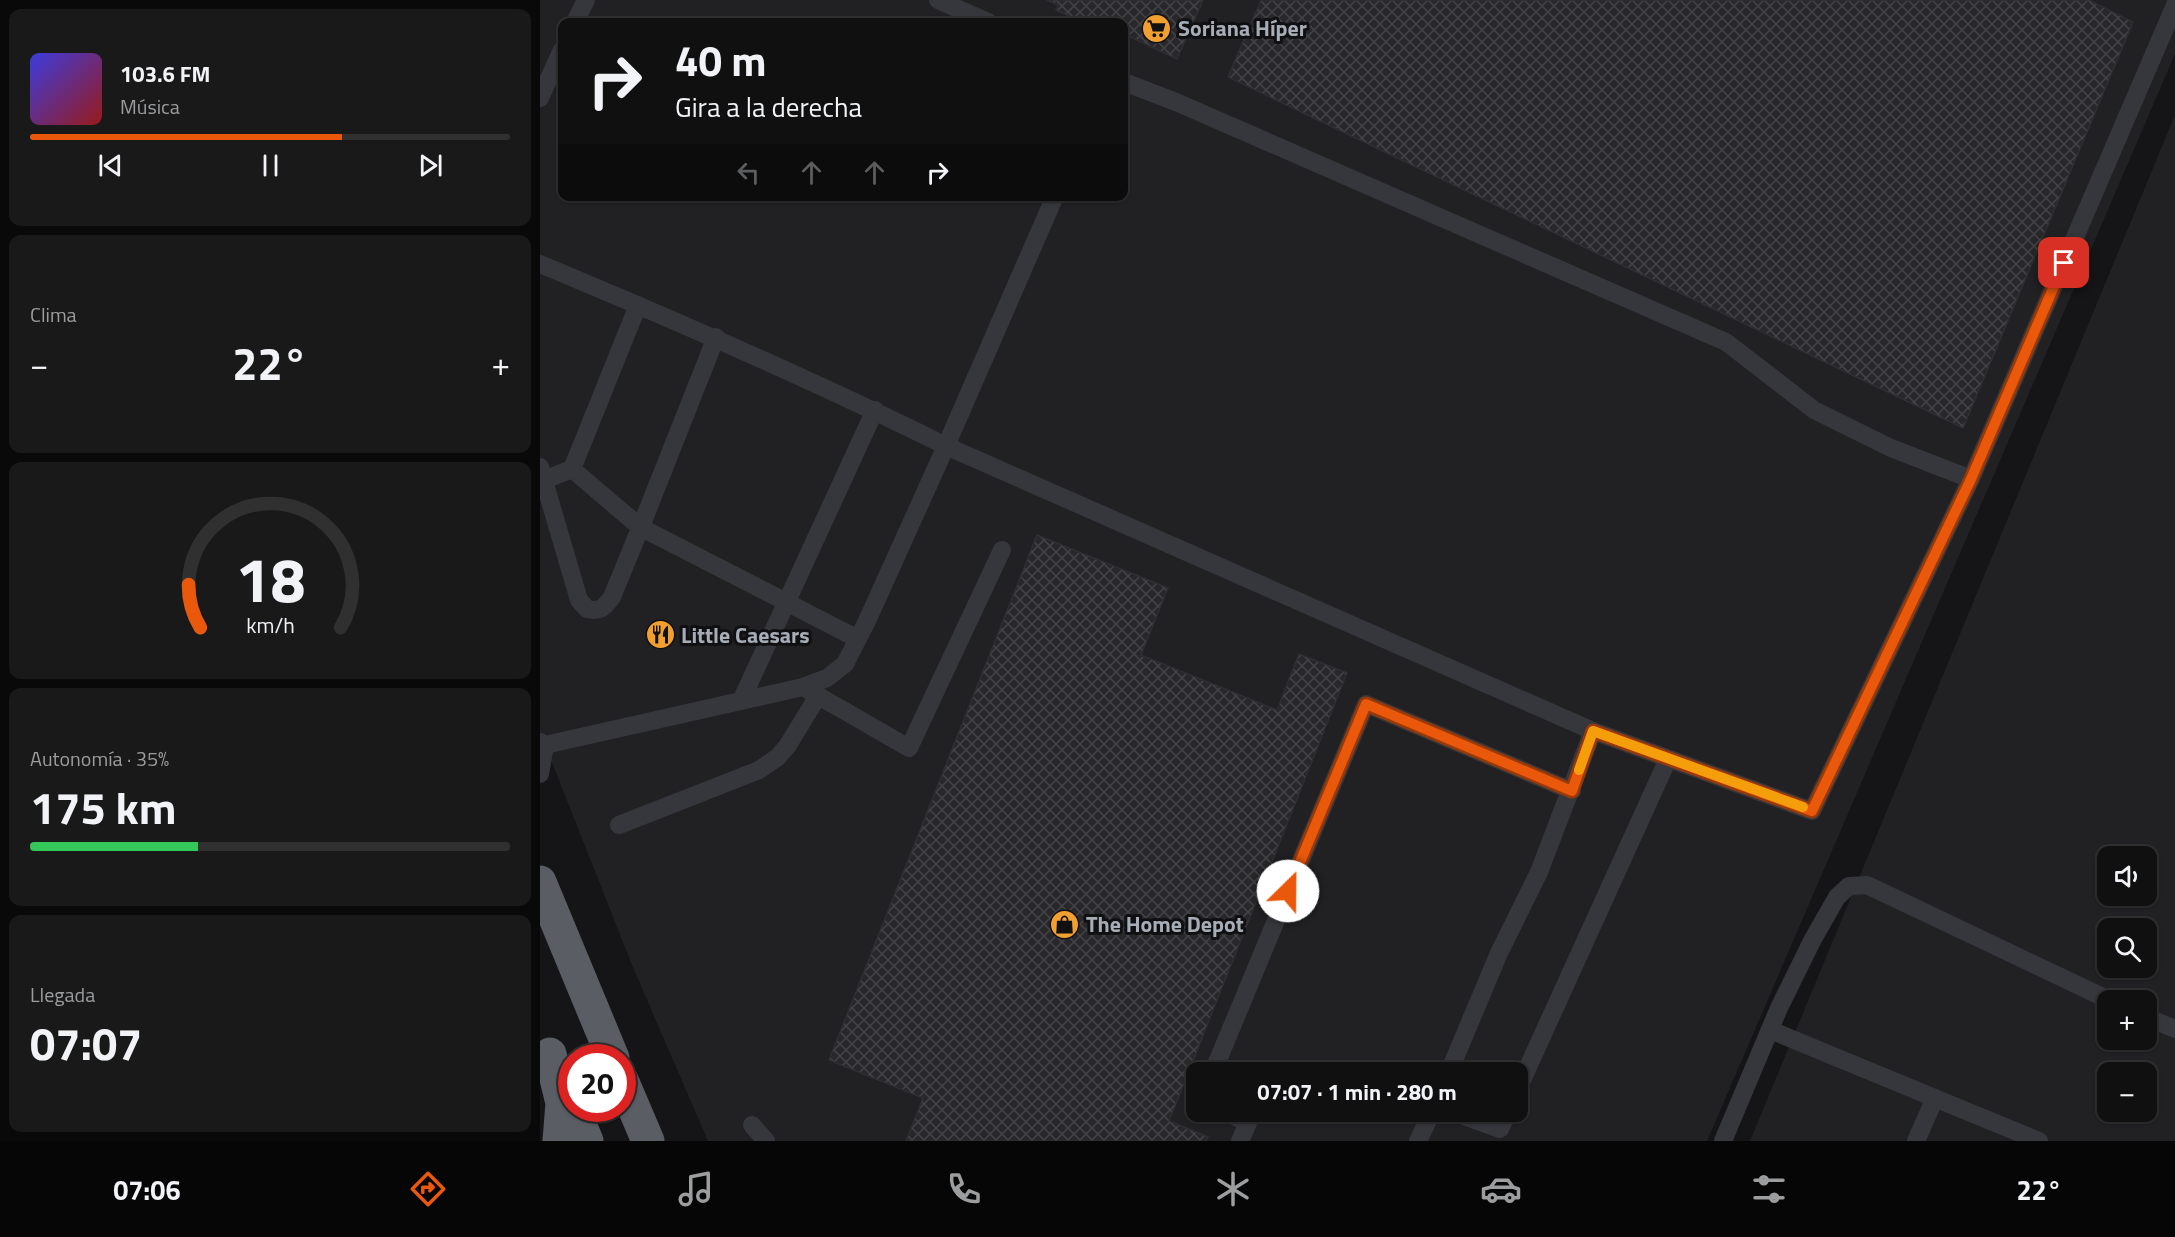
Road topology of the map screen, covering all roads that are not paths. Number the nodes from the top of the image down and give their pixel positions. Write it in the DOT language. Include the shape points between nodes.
graph roads {
  1 [pos="586,0"];
  2 [pos="938,0"];
  3 [pos="2175,5"];
  4 [pos="578,18"];
  5 [pos="979,18"];
  6 [pos="558,59"];
  7 [pos="1128,84"];
  8 [pos="540,98"];
  9 [pos="1053,201"];
  10 [pos="540,264"];
  11 [pos="638,305"];
  12 [pos="716,337"];
  13 [pos="875,410"];
  14 [pos="946,446"];
  15 [pos="572,469"];
  16 [pos="542,473"];
  17 [pos="1971,479"];
  18 [pos="640,527"];
  19 [pos="1002,550"];
  20 [pos="786,602"];
  21 [pos="858,639"];
  22 [pos="810,692"];
  23 [pos="741,701"];
  24 [pos="1593,731"];
  25 [pos="543,744"];
  26 [pos="1668,759"];
  27 [pos="540,774"];
  28 [pos="1572,791"];
  29 [pos="619,825"];
  30 [pos="540,882"];
  31 [pos="2097,994"];
  32 [pos="2157,1022"];
  33 [pos="2175,1029"];
  34 [pos="1770,1030"];
  35 [pos="545,1042"];
  36 [pos="607,1044"];
  37 [pos="1217,1062"];
  38 [pos="1453,1062"];
  39 [pos="1528,1067"];
  40 [pos="558,1072"];
  41 [pos="1935,1098"];
  42 [pos="636,1113"];
  43 [pos="579,1122"];
  44 [pos="1246,1122"];
  45 [pos="1427,1122"];
  46 [pos="1481,1122"];
  47 [pos="1503,1122"];
  48 [pos="752,1125"];
  49 [pos="559,1141"];
  50 [pos="587,1141"];
  51 [pos="648,1141"];
  52 [pos="766,1141"];
  53 [pos="1240,1141"];
  54 [pos="1418,1141"];
  55 [pos="1723,1141"];
  56 [pos="1916,1141"];
  57 [pos="2038,1141"];
  1 -- 4 [label="lane"];
  2 -- 5 [label="lane"];
  3 -- 17 [label="lane"];
  6 -- 8 [label="lane"];
  7 -- 17 [label="lane" via="1725,342 1814,411 1891,448"];
  9 -- 14 [label="lane"];
  10 -- 11 [label="lane"];
  11 -- 12 [label="lane"];
  11 -- 15 [label="lane"];
  12 -- 13 [label="lane"];
  12 -- 18 [label="lane"];
  13 -- 14 [label="lane"];
  13 -- 20 [label="lane"];
  14 -- 21 [label="lane"];
  14 -- 24 [label="lane"];
  15 -- 16 [label="lane"];
  15 -- 18 [label="lane"];
  16 -- 18 [label="lane" via="579,600 587,609 605,608"];
  17 -- 26 [label="lane" via="1812,811"];
  18 -- 20 [label="lane"];
  19 -- 22 [label="lane" via="909,748"];
  20 -- 21 [label="lane"];
  20 -- 23 [label="lane"];
  21 -- 22 [label="lane" via="845,664"];
  22 -- 23 [label="lane"];
  22 -- 29 [label="lane" via="788,745 778,757 759,770"];
  23 -- 25 [label="lane"];
  24 -- 26 [label="lane"];
  24 -- 28 [label="lane"];
  25 -- 27 [label="lane"];
  26 -- 39 [label="lane"];
  28 -- 37 [label="lane" via="1366,704"];
  28 -- 38 [label="lane"];
  30 -- 36 [label="highway"];
  31 -- 34 [label="lane" via="1867,885 1849,886 1837,897 1813,939"];
  32 -- 33 [label="lane"];
  34 -- 41 [label="lane"];
  34 -- 55 [label="lane"];
  35 -- 40 [label="highway"];
  35 -- 49 [label="highway" via="562,1103"];
  41 -- 56 [label="lane"];
  41 -- 57 [label="lane"];
  42 -- 51 [label="highway"];
  43 -- 50 [label="highway"];
  44 -- 53 [label="lane"];
  45 -- 54 [label="lane"];
  46 -- 47 [label="lane" via="1500,1129"];
  48 -- 52 [label="lane"];
}
